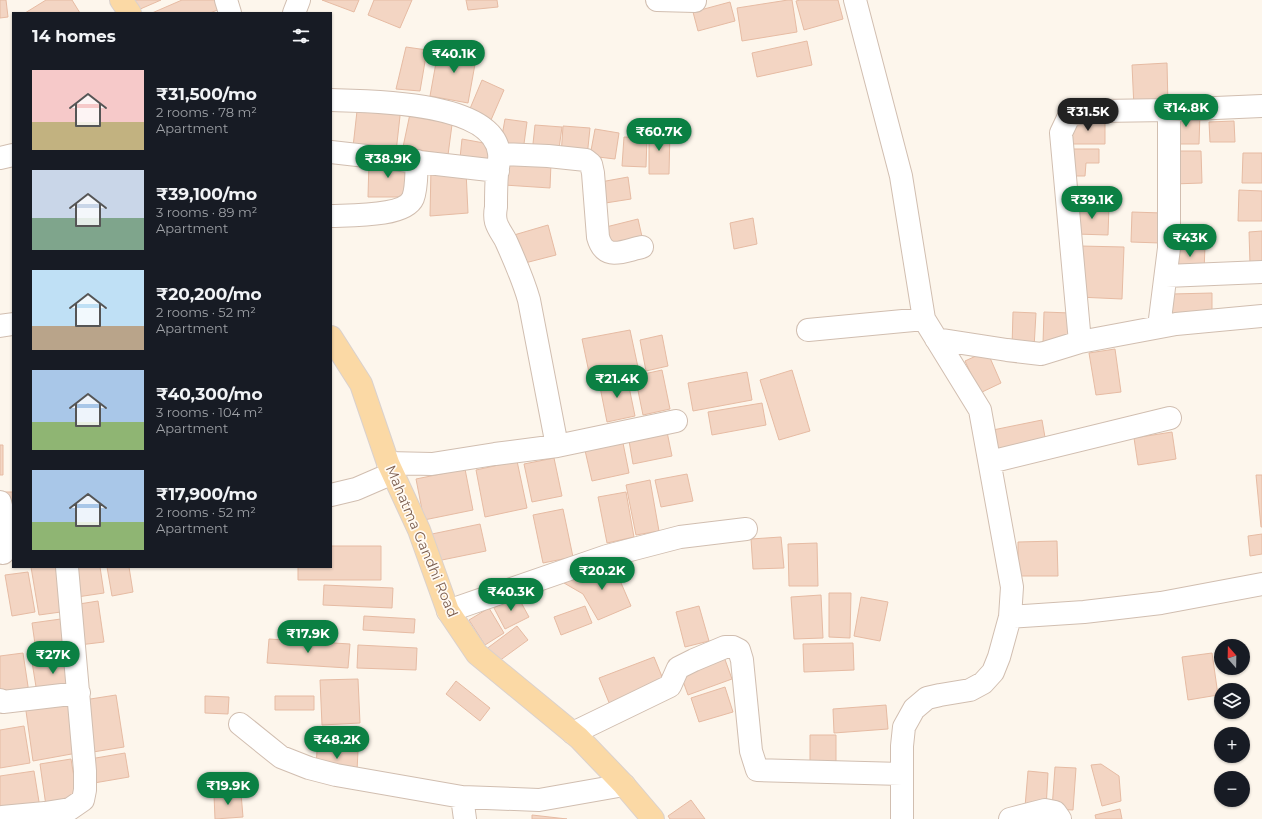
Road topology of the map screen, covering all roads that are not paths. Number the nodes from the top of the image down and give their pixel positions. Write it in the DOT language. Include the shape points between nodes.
graph roads {
  1 [pos="121,0"];
  2 [pos="226,0"];
  3 [pos="299,0"];
  4 [pos="657,0"];
  5 [pos="855,0"];
  6 [pos="695,1"];
  7 [pos="129,12"];
  8 [pos="230,12"];
  9 [pos="294,12"];
  10 [pos="332,100"];
  11 [pos="1262,106"];
  12 [pos="1169,110"];
  13 [pos="332,152"];
  14 [pos="12,155"];
  15 [pos="0,158"];
  16 [pos="417,161"];
  17 [pos="499,163"];
  18 [pos="332,216"];
  19 [pos="642,247"];
  20 [pos="1262,272"];
  21 [pos="1166,276"];
  22 [pos="1262,316"];
  23 [pos="924,319"];
  24 [pos="12,324"];
  25 [pos="0,326"];
  26 [pos="1159,327"];
  27 [pos="808,330"];
  28 [pos="332,339"];
  29 [pos="936,339"];
  30 [pos="1080,342"];
  31 [pos="1170,418"];
  32 [pos="676,422"];
  33 [pos="557,446"];
  34 [pos="990,462"];
  35 [pos="390,468"];
  36 [pos="332,495"];
  37 [pos="0,502"];
  38 [pos="746,529"];
  39 [pos="5,553"];
  40 [pos="67,568"];
  41 [pos="1262,584"];
  42 [pos="448,611"];
  43 [pos="1010,617"];
  44 [pos="79,693"];
  45 [pos="0,700"];
  46 [pos="240,724"];
  47 [pos="573,733"];
  48 [pos="902,774"];
  49 [pos="624,785"];
  50 [pos="462,797"];
  51 [pos="2,816"];
  52 [pos="465,819"];
  53 [pos="653,819"];
  54 [pos="902,819"];
  55 [pos="1010,819"];
  56 [pos="1060,819"];
  1 -- 7 [label="main road"];
  2 -- 8 [label="street"];
  3 -- 9 [label="street"];
  4 -- 6 [label="street"];
  5 -- 23 [label="street" via="902,176"];
  10 -- 17 [label="street" via="416,105 475,122 487,130 498,146"];
  11 -- 12 [label="street"];
  12 -- 21 [label="street" via="1169,248"];
  12 -- 30 [label="street" via="1070,114 1061,133"];
  13 -- 16 [label="street"];
  14 -- 15 [label="street"];
  16 -- 17 [label="street"];
  16 -- 18 [label="street" via="413,199 407,207 370,214"];
  17 -- 19 [label="street" via="548,156 586,160 591,164 593,173 598,237 601,246 615,253"];
  17 -- 33 [label="street" via="496,222 524,280"];
  20 -- 21 [label="street"];
  21 -- 26 [label="street"];
  22 -- 26 [label="street"];
  23 -- 27 [label="street"];
  23 -- 29 [label="street"];
  24 -- 25 [label="street"];
  26 -- 30 [label="street"];
  28 -- 35 [label="main road, Mahatma Gandhi Road" via="361,384"];
  29 -- 30 [label="street" via="1041,354"];
  29 -- 34 [label="street" via="980,410"];
  31 -- 34 [label="street"];
  32 -- 33 [label="street"];
  33 -- 35 [label="street"];
  34 -- 43 [label="street" via="1012,587"];
  35 -- 36 [label="street" via="356,489"];
  35 -- 42 [label="main road, Mahatma Gandhi Road" via="419,530"];
  37 -- 39 [label="street" via="4,518"];
  38 -- 42 [label="street" via="680,537 607,556"];
  40 -- 44 [label="street"];
  41 -- 43 [label="street" via="1161,603"];
  42 -- 47 [label="main road, Mahatma Gandhi Road" via="477,654"];
  43 -- 48 [label="street" via="993,672 983,683 970,690 927,698 914,709 904,727"];
  44 -- 45 [label="street" via="3,702"];
  44 -- 51 [label="street" via="85,771 83,800 70,809"];
  46 -- 50 [label="street" via="281,757 309,768"];
  47 -- 48 [label="street" via="670,686 678,668 726,647 734,647 739,650 742,660 751,751 757,770"];
  47 -- 49 [label="main road, Mahatma Gandhi Road"];
  48 -- 54 [label="street"];
  49 -- 50 [label="street" via="539,800"];
  49 -- 53 [label="main road, Mahatma Gandhi Road"];
  50 -- 52 [label="street"];
  55 -- 56 [label="street" via="1045,810 1055,812"];
}
